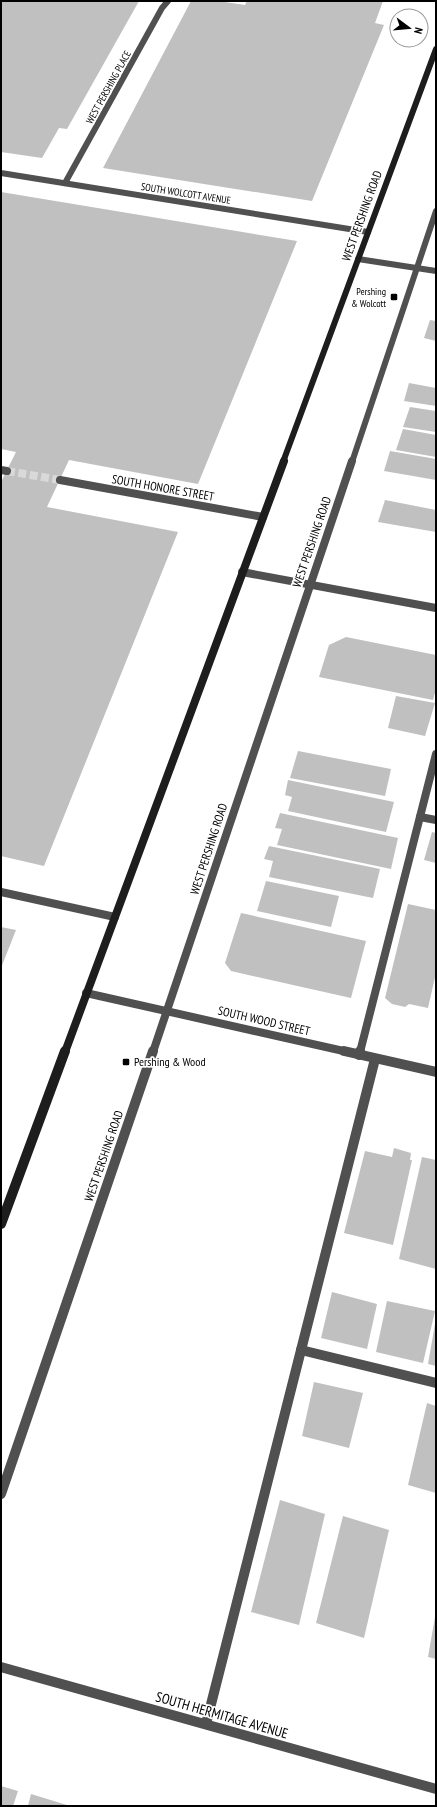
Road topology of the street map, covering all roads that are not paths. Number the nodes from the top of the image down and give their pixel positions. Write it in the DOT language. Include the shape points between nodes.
graph roads {
  1 [pos="168,1"];
  2 [pos="436,49"];
  3 [pos="1,173"];
  4 [pos="65,183"];
  5 [pos="436,211"];
  6 [pos="368,232"];
  7 [pos="358,259"];
  8 [pos="417,268"];
  9 [pos="436,271"];
  10 [pos="60,480"];
  11 [pos="263,517"];
  12 [pos="242,572"];
  13 [pos="310,585"];
  14 [pos="436,608"];
  15 [pos="436,754"];
  16 [pos="420,817"];
  17 [pos="436,820"];
  18 [pos="1,892"];
  19 [pos="114,917"];
  20 [pos="86,993"];
  21 [pos="167,1011"];
  22 [pos="359,1054"];
  23 [pos="375,1058"];
  24 [pos="436,1072"];
  25 [pos="1,1224"];
  26 [pos="301,1350"];
  27 [pos="436,1383"];
  28 [pos="1,1494"];
  29 [pos="1,1667"];
  30 [pos="206,1724"];
  31 [pos="436,1790"];
  1 -- 4 [label="street, WEST PERSHING PLACE"];
  2 -- 6 [label="main road, WEST PERSHING ROAD"];
  3 -- 4 [label="street, SOUTH WOLCOTT AVENUE"];
  4 -- 6 [label="street, SOUTH WOLCOTT AVENUE"];
  5 -- 8 [label="street, WEST PERSHING ROAD"];
  6 -- 7 [label="main road, WEST PERSHING ROAD"];
  7 -- 8 [label="street"];
  7 -- 11 [label="main road, WEST PERSHING ROAD"];
  8 -- 9 [label="street"];
  8 -- 13 [label="street, WEST PERSHING ROAD"];
  10 -- 11 [label="street, SOUTH HONORE STREET"];
  11 -- 12 [label="main road, WEST PERSHING ROAD"];
  12 -- 13 [label="street"];
  12 -- 19 [label="main road, WEST PERSHING ROAD"];
  13 -- 14 [label="street"];
  13 -- 21 [label="street, WEST PERSHING ROAD"];
  15 -- 16 [label="street"];
  16 -- 17 [label="street"];
  16 -- 22 [label="street"];
  18 -- 19 [label="street"];
  19 -- 20 [label="main road, WEST PERSHING ROAD"];
  20 -- 21 [label="street, SOUTH WOOD STREET"];
  20 -- 25 [label="main road, WEST PERSHING ROAD"];
  21 -- 22 [label="street, SOUTH WOOD STREET"];
  21 -- 28 [label="street, WEST PERSHING ROAD"];
  22 -- 23 [label="street, SOUTH WOOD STREET"];
  23 -- 24 [label="street, SOUTH WOOD STREET"];
  23 -- 26 [label="street"];
  26 -- 27 [label="street"];
  26 -- 30 [label="street"];
  29 -- 30 [label="street, SOUTH HERMITAGE AVENUE"];
  30 -- 31 [label="street, SOUTH HERMITAGE AVENUE"];
}
